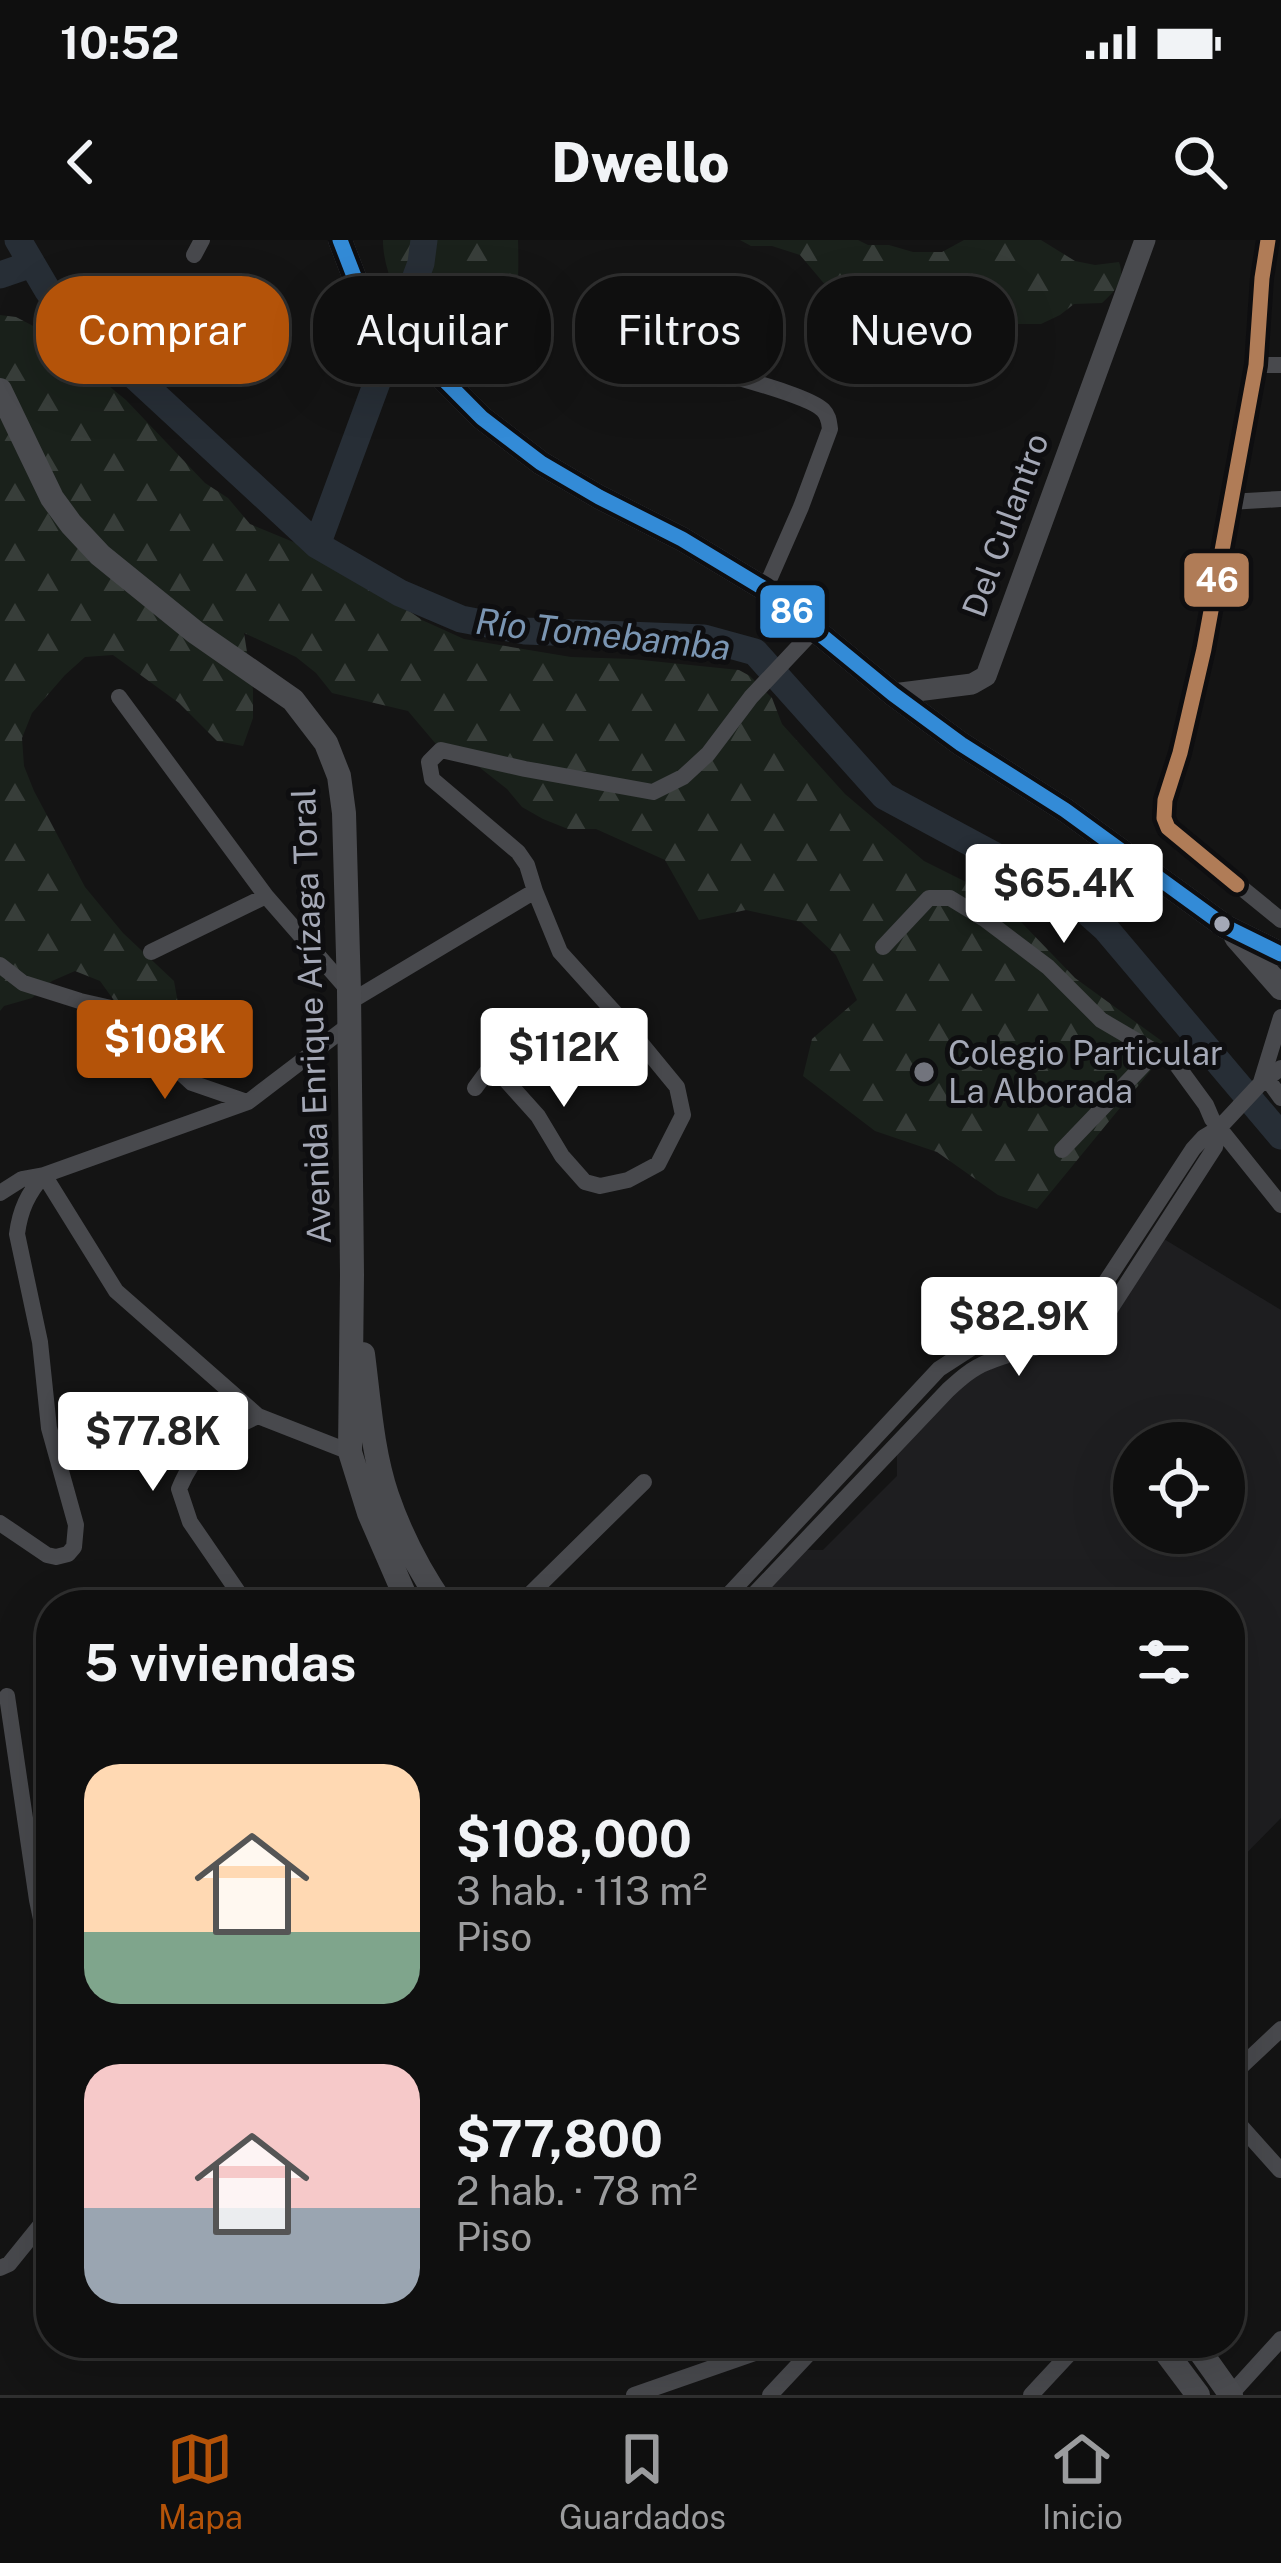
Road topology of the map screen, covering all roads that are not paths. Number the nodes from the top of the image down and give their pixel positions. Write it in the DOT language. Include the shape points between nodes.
graph roads {
  1 [pos="340,240"];
  2 [pos="1145,240"];
  3 [pos="1268,240"];
  4 [pos="1281,364"];
  5 [pos="1256,365"];
  6 [pos="756,384"];
  7 [pos="0,390"];
  8 [pos="1281,499"];
  9 [pos="1229,502"];
  10 [pos="765,589"];
  11 [pos="815,629"];
  12 [pos="893,694"];
  13 [pos="119,697"];
  14 [pos="535,892"];
  15 [pos="266,896"];
  16 [pos="1281,920"];
  17 [pos="1226,927"];
  18 [pos="884,947"];
  19 [pos="151,952"];
  20 [pos="1281,954"];
  21 [pos="0,964"];
  22 [pos="1281,988"];
  23 [pos="349,1006"];
  24 [pos="1281,1017"];
  25 [pos="1156,1052"];
  26 [pos="1267,1079"];
  27 [pos="475,1088"];
  28 [pos="1281,1098"];
  29 [pos="248,1102"];
  30 [pos="1222,1125"];
  31 [pos="1062,1150"];
  32 [pos="44,1175"];
  33 [pos="0,1193"];
  34 [pos="1281,1205"];
  35 [pos="352,1275"];
  36 [pos="258,1416"];
  37 [pos="350,1452"];
  38 [pos="644,1482"];
  39 [pos="0,1523"];
  40 [pos="237,1590"];
  41 [pos="412,1590"];
  42 [pos="415,1590"];
  43 [pos="533,1590"];
  44 [pos="733,1590"];
  45 [pos="758,1590"];
  46 [pos="7,1696"];
  47 [pos="36,1893"];
  48 [pos="1281,2029"];
  49 [pos="1245,2063"];
  50 [pos="1245,2131"];
  51 [pos="1280,2170"];
  52 [pos="36,2231"];
  53 [pos="0,2268"];
  54 [pos="1281,2339"];
  55 [pos="740,2358"];
  56 [pos="805,2358"];
  57 [pos="1065,2358"];
  58 [pos="1170,2358"];
  59 [pos="1205,2358"];
  60 [pos="634,2395"];
  61 [pos="770,2395"];
  62 [pos="1031,2395"];
  63 [pos="1198,2395"];
  64 [pos="1231,2395"];
  1 -- 10 [label="main road" via="362,297 482,418 542,463"];
  2 -- 12 [label="street, Del Culantro" via="986,676"];
  3 -- 5 [label="street"];
  4 -- 5 [label="street"];
  5 -- 9 [label="street"];
  6 -- 10 [label="street" via="823,410 830,429"];
  7 -- 23 [label="main road, Avenida Enrique Arízaga Toral" via="71,524 195,632 293,700 326,743 344,813"];
  8 -- 9 [label="street"];
  9 -- 16 [label="street" via="1164,818"];
  10 -- 11 [label="main road"];
  11 -- 12 [label="main road"];
  11 -- 14 [label="street" via="695,766 653,792 441,750 429,762 432,779 518,852"];
  12 -- 17 [label="main road"];
  13 -- 15 [label="street"];
  14 -- 23 [label="street"];
  14 -- 27 [label="street" via="560,952 677,1087 683,1115 658,1164 600,1186 585,1182 503,1078 486,1073"];
  15 -- 19 [label="street"];
  15 -- 23 [label="street"];
  17 -- 20 [label="main road"];
  17 -- 22 [label="main road"];
  18 -- 25 [label="street" via="929,898 950,898 1033,954 1101,1020"];
  21 -- 29 [label="street" via="23,983 142,1015 192,1083"];
  23 -- 29 [label="street"];
  23 -- 35 [label="main road, Avenida Enrique Arízaga Toral"];
  24 -- 26 [label="street"];
  25 -- 30 [label="street" via="1183,1070"];
  25 -- 31 [label="street"];
  26 -- 28 [label="street"];
  26 -- 30 [label="street"];
  29 -- 32 [label="street"];
  30 -- 34 [label="street"];
  30 -- 44 [label="street" via="1193,1149 1090,1306 973,1347 939,1369"];
  30 -- 45 [label="street" via="1216,1147 1111,1309 1078,1335 966,1375"];
  32 -- 33 [label="street"];
  32 -- 36 [label="street" via="116,1291"];
  32 -- 39 [label="street" via="25,1201 17,1234 74,1546 46,1555"];
  35 -- 37 [label="main road, Avenida Enrique Arízaga Toral"];
  35 -- 42 [label="main road, Avenida Enrique Arízaga Toral" via="375,1442"];
  36 -- 37 [label="street"];
  36 -- 40 [label="street" via="199,1452 179,1489 190,1522"];
  37 -- 41 [label="main road, Avenida Enrique Arízaga Toral" via="369,1513"];
  38 -- 43 [label="street"];
  46 -- 47 [label="street"];
  48 -- 49 [label="street"];
  50 -- 51 [label="street"];
  52 -- 53 [label="street"];
  54 -- 64 [label="street"];
  55 -- 60 [label="street"];
  56 -- 61 [label="street"];
  57 -- 62 [label="street"];
  58 -- 63 [label="main road"];
  59 -- 64 [label="main road"];
}
